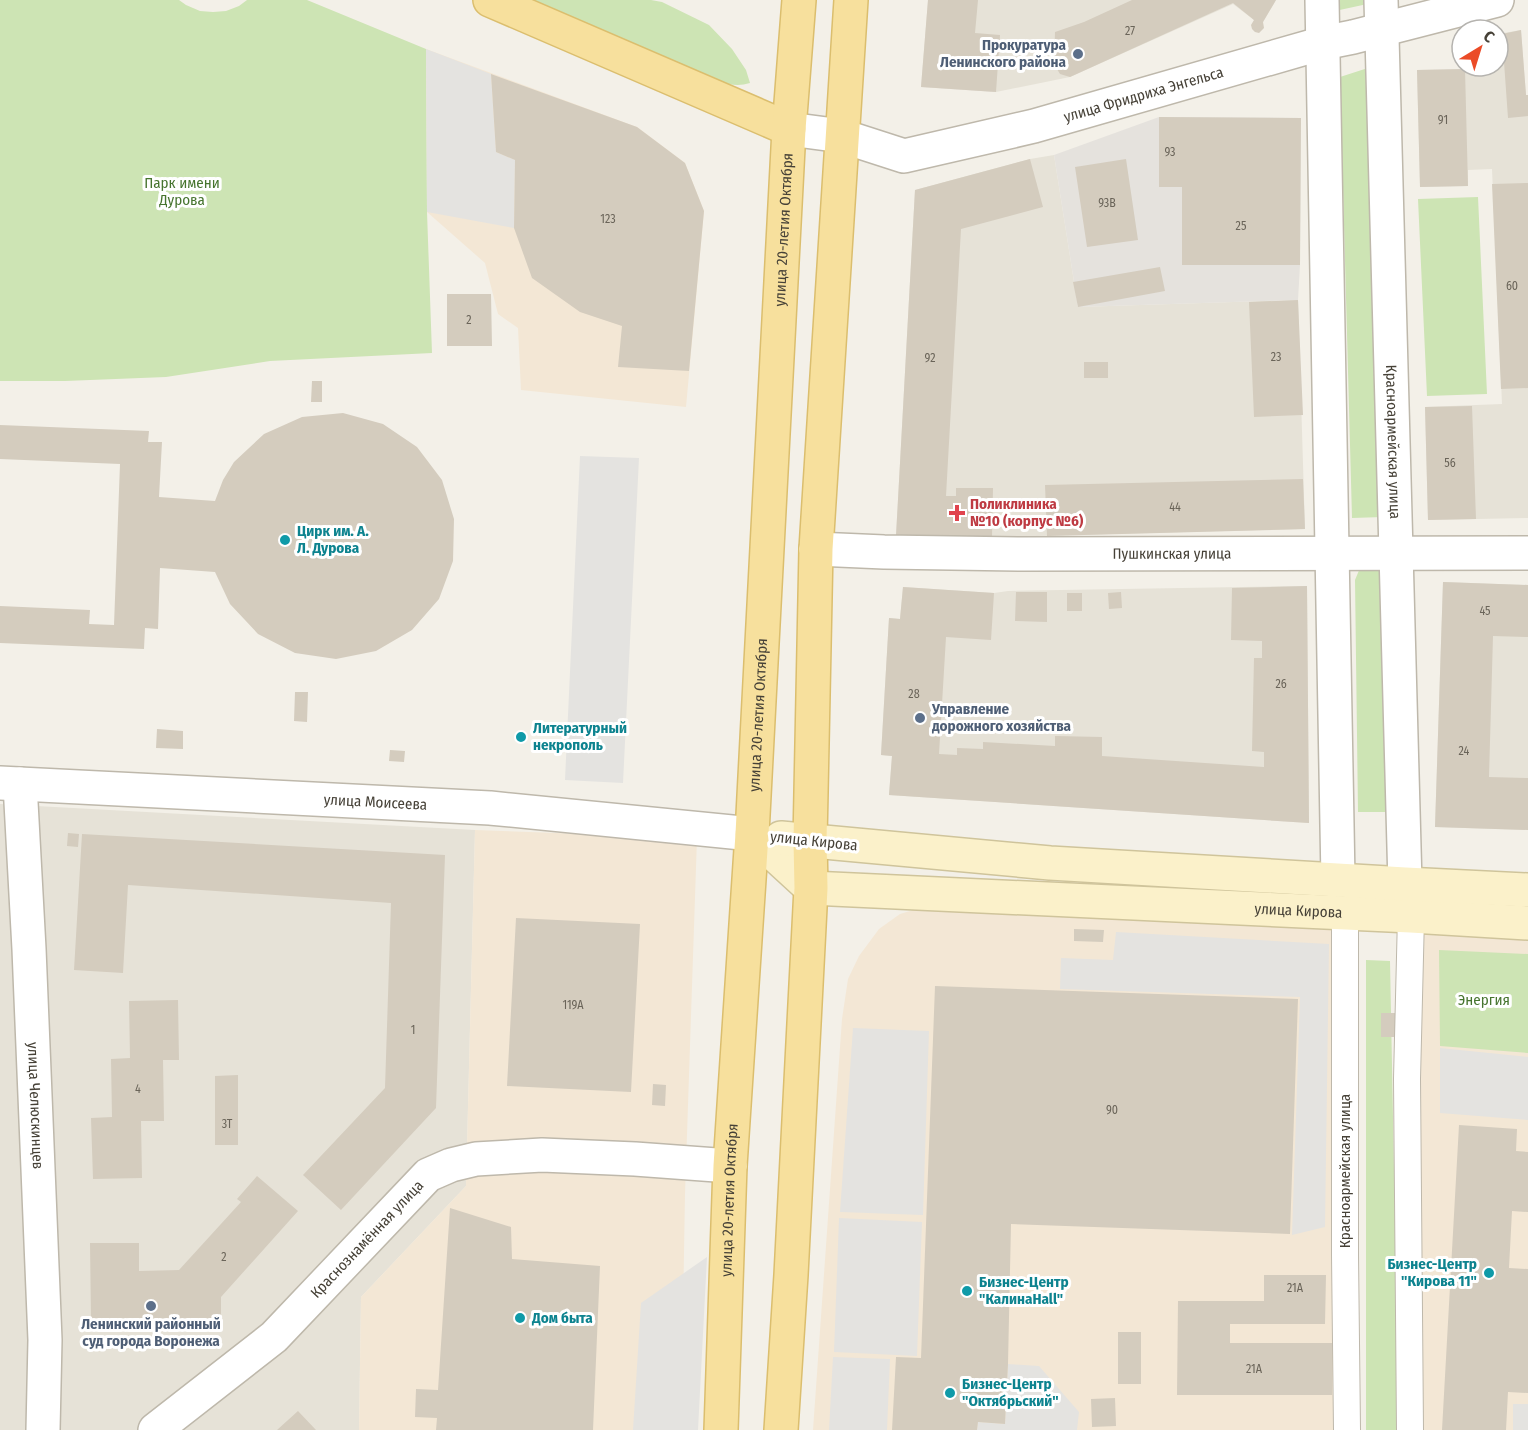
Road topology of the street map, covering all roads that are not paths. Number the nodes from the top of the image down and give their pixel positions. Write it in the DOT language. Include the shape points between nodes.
graph roads {
  1 [pos="490,0"];
  2 [pos="799,0"];
  3 [pos="850,0"];
  4 [pos="1322,0"];
  5 [pos="1497,0"];
  6 [pos="1381,15"];
  7 [pos="1323,43"];
  8 [pos="789,129"];
  9 [pos="842,136"];
  10 [pos="816,549"];
  11 [pos="1333,554"];
  12 [pos="1396,554"];
  13 [pos="1528,554"];
  14 [pos="10,783"];
  15 [pos="752,834"];
  16 [pos="810,841"];
  17 [pos="1338,880"];
  18 [pos="811,888"];
  19 [pos="1528,890"];
  20 [pos="1408,900"];
  21 [pos="1345,913"];
  22 [pos="1528,923"];
  23 [pos="730,1166"];
  24 [pos="44,1430"];
  25 [pos="155,1430"];
  26 [pos="721,1430"];
  27 [pos="780,1430"];
  28 [pos="1347,1430"];
  29 [pos="1410,1430"];
  1 -- 8 [label="main road"];
  2 -- 8 [label="main road, улица 20-летия Октября"];
  3 -- 9 [label="main road"];
  4 -- 7 [label="street"];
  5 -- 6 [label="street, улица Фридриха Энгельса"];
  6 -- 7 [label="street, улица Фридриха Энгельса"];
  6 -- 12 [label="street, Красноармейская улица"];
  7 -- 9 [label="street, улица Фридриха Энгельса" via="1034,126 904,156"];
  7 -- 11 [label="street"];
  8 -- 9 [label="street, улица Фридриха Энгельса"];
  8 -- 15 [label="main road, улица 20-летия Октября"];
  9 -- 10 [label="main road"];
  10 -- 11 [label="street, Пушкинская улица"];
  10 -- 16 [label="main road"];
  11 -- 12 [label="street, Пушкинская улица"];
  11 -- 17 [label="street"];
  12 -- 13 [label="street, Пушкинская улица"];
  12 -- 20 [label="street, Красноармейская улица"];
  14 -- 15 [label="street, улица Моисеева" via="490,808"];
  14 -- 24 [label="street, улица Челюскинцев" via="29,949 45,1340"];
  15 -- 16 [label="main road, улица Кирова"];
  15 -- 18 [label="main road, улица Кирова"];
  15 -- 23 [label="main road, улица 20-летия Октября"];
  16 -- 17 [label="main road, улица Кирова" via="1050,863"];
  16 -- 18 [label="main road"];
  17 -- 20 [label="main road, улица Кирова"];
  18 -- 21 [label="main road, улица Кирова"];
  18 -- 27 [label="main road"];
  19 -- 20 [label="main road, улица Кирова"];
  20 -- 21 [label="main road, улица Кирова"];
  20 -- 22 [label="main road, улица Кирова"];
  20 -- 29 [label="street, Красноармейская улица"];
  21 -- 28 [label="street, Красноармейская улица"];
  23 -- 25 [label="street, Краснознамённая улица" via="542,1155 476,1159 428,1175 274,1337"];
  23 -- 26 [label="main road, улица 20-летия Октября"];
}
